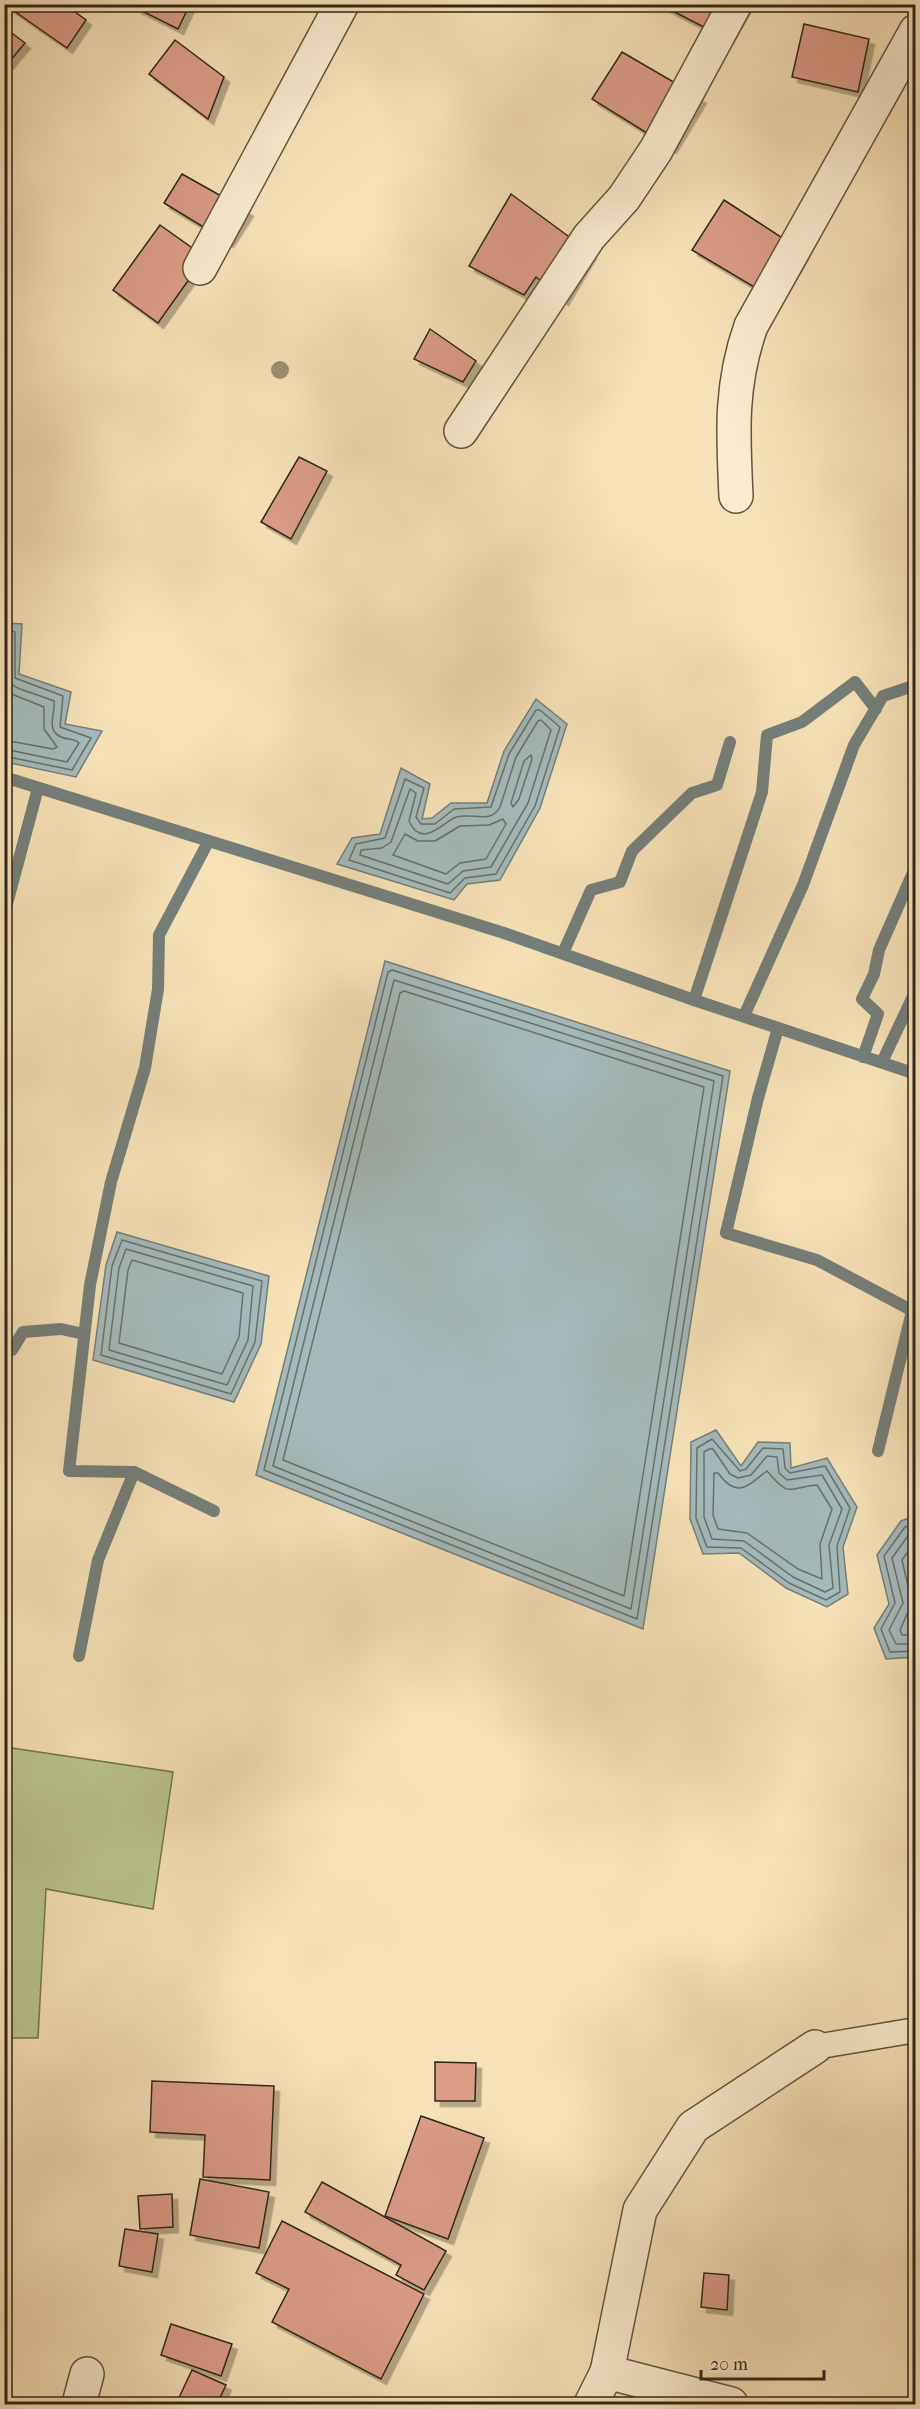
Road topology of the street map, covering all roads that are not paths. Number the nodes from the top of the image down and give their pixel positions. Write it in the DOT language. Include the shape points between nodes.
graph roads {
  1 [pos="342,4"];
  2 [pos="735,4"];
  3 [pos="915,31"];
  4 [pos="200,268"];
  5 [pos="461,431"];
  6 [pos="736,496"];
  7 [pos="915,2030"];
  8 [pos="815,2047"];
  9 [pos="607,2372"];
  10 [pos="591,2404"];
  11 [pos="731,2404"];
  1 -- 4 [label="street"];
  2 -- 5 [label="street" via="656,150 624,198 589,237"];
  3 -- 6 [label="street" via="751,326 741,355 732,413"];
  7 -- 8 [label="lane"];
  8 -- 9 [label="street" via="693,2127 640,2210"];
  9 -- 10 [label="street"];
  9 -- 11 [label="street"];
}
